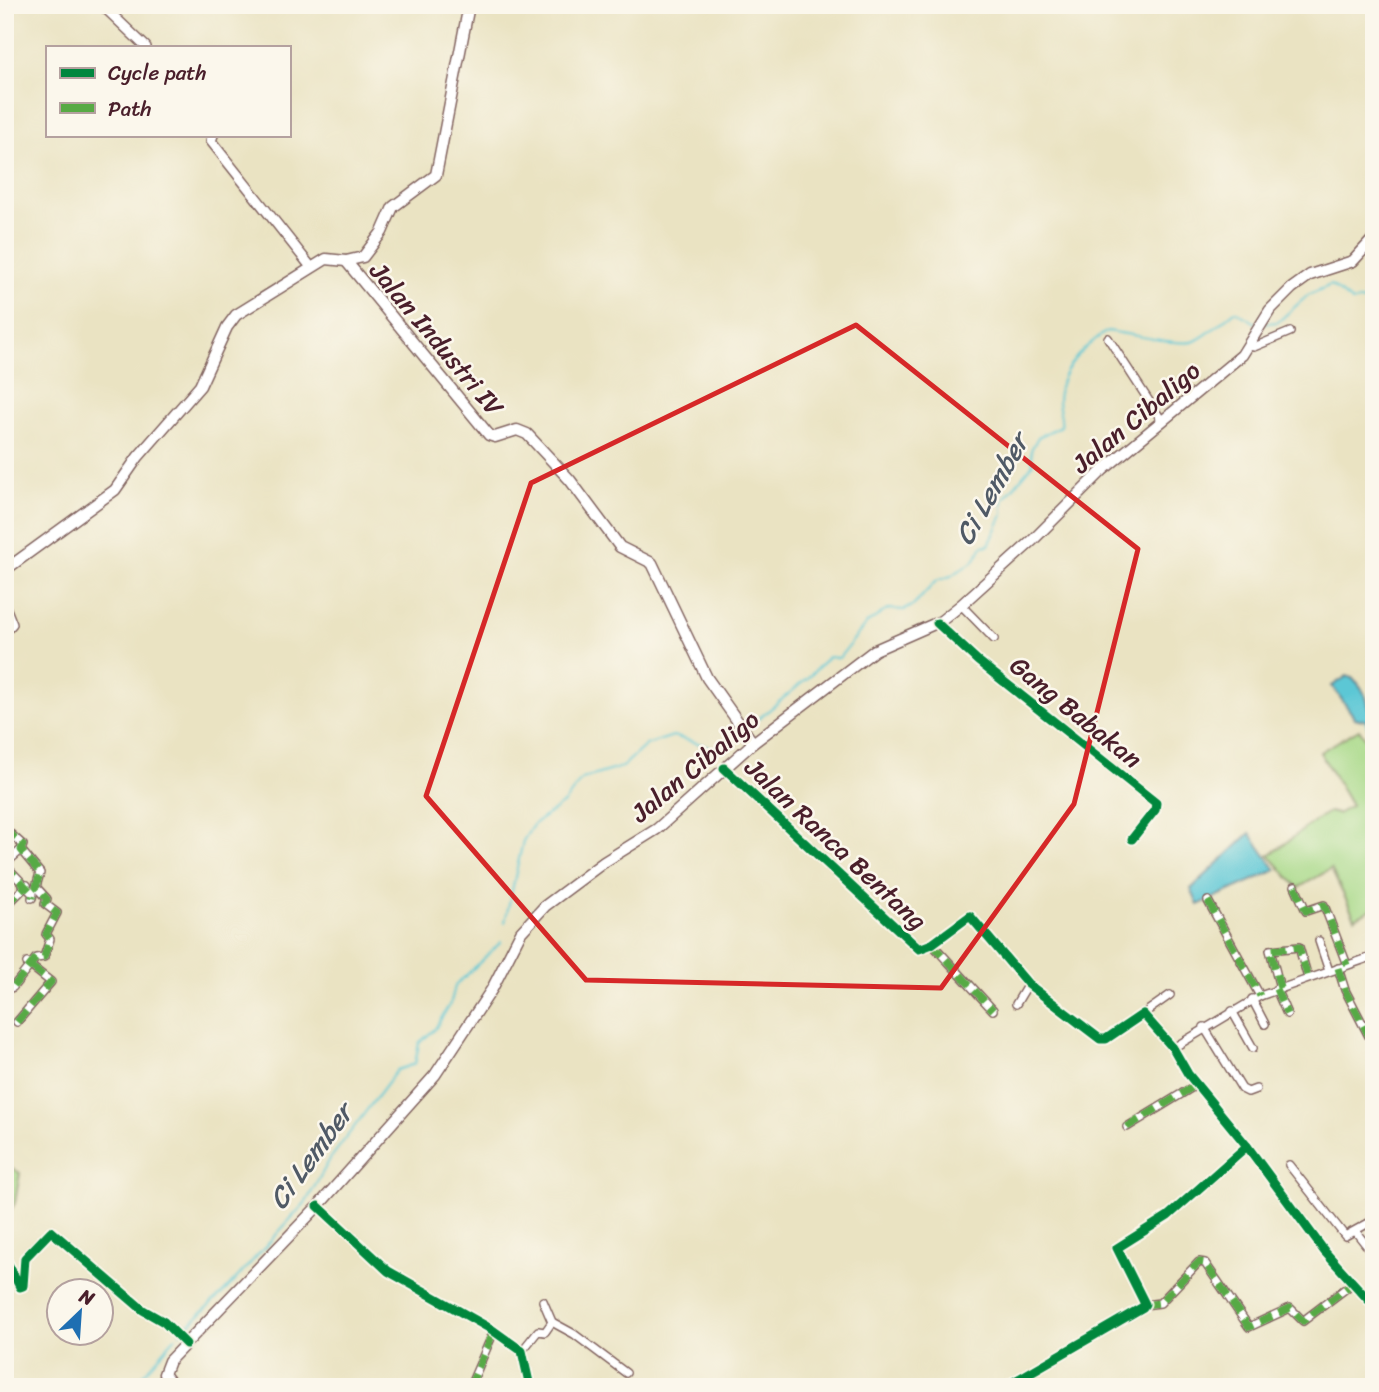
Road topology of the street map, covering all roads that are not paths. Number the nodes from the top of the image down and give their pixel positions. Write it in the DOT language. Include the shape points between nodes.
graph roads {
  1 [pos="102,5"];
  2 [pos="468,5"];
  3 [pos="145,46"];
  4 [pos="213,136"];
  5 [pos="1374,238"];
  6 [pos="346,261"];
  7 [pos="311,267"];
  8 [pos="1290,332"];
  9 [pos="1108,338"];
  10 [pos="1250,346"];
  11 [pos="1162,421"];
  12 [pos="5,570"];
  13 [pos="5,604"];
  14 [pos="961,605"];
  15 [pos="937,623"];
  16 [pos="5,633"];
  17 [pos="994,639"];
  18 [pos="753,743"];
  19 [pos="724,768"];
  20 [pos="5,829"];
  21 [pos="1132,839"];
  22 [pos="21,850"];
  23 [pos="5,864"];
  24 [pos="27,885"];
  25 [pos="1295,886"];
  26 [pos="32,898"];
  27 [pos="5,899"];
  28 [pos="1208,901"];
  29 [pos="1319,941"];
  30 [pos="932,944"];
  31 [pos="1374,956"];
  32 [pos="28,964"];
  33 [pos="1347,965"];
  34 [pos="1338,968"];
  35 [pos="1329,971"];
  36 [pos="1308,978"];
  37 [pos="1028,984"];
  38 [pos="1278,988"];
  39 [pos="5,990"];
  40 [pos="1170,995"];
  41 [pos="1256,998"];
  42 [pos="1016,1004"];
  43 [pos="993,1010"];
  44 [pos="1232,1011"];
  45 [pos="1143,1014"];
  46 [pos="1287,1014"];
  47 [pos="17,1022"];
  48 [pos="1265,1024"];
  49 [pos="1204,1027"];
  50 [pos="1374,1045"];
  51 [pos="1173,1048"];
  52 [pos="1253,1048"];
  53 [pos="1196,1085"];
  54 [pos="1256,1089"];
  55 [pos="1126,1127"];
  56 [pos="1247,1146"];
  57 [pos="1289,1164"];
  58 [pos="318,1206"];
  59 [pos="1374,1220"];
  60 [pos="1356,1231"];
  61 [pos="1374,1255"];
  62 [pos="5,1258"];
  63 [pos="1353,1283"];
  64 [pos="1370,1293"];
  65 [pos="543,1301"];
  66 [pos="1144,1305"];
  67 [pos="1374,1306"];
  68 [pos="552,1322"];
  69 [pos="494,1331"];
  70 [pos="183,1341"];
  71 [pos="522,1351"];
  72 [pos="626,1373"];
  73 [pos="529,1383"];
  74 [pos="174,1387"];
  75 [pos="474,1387"];
  76 [pos="521,1387"];
  77 [pos="1005,1387"];
  1 -- 3 [label="street"];
  2 -- 6 [label="main road" via="436,175 393,207 363,257"];
  4 -- 7 [label="street" via="211,141 229,167"];
  5 -- 10 [label="main road, Jalan Cibaligo" via="1353,261 1310,275 1292,288 1270,310"];
  6 -- 7 [label="main road" via="326,259"];
  6 -- 18 [label="main road, Jalan Industri IV" via="489,435 517,430 527,434 620,547 652,563 707,678"];
  7 -- 12 [label="main road" via="236,315 200,386 115,490"];
  8 -- 10 [label="street"];
  9 -- 11 [label="street"];
  10 -- 11 [label="main road, Jalan Cibaligo"];
  11 -- 14 [label="main road, Jalan Cibaligo" via="1103,470"];
  13 -- 16 [label="street" via="13,624"];
  14 -- 15 [label="main road, Jalan Cibaligo"];
  14 -- 17 [label="street"];
  15 -- 18 [label="main road, Jalan Cibaligo" via="876,650"];
  15 -- 21 [label="street, Gang Babakan" via="1156,803"];
  18 -- 19 [label="main road, Jalan Cibaligo"];
  19 -- 30 [label="street, Jalan Ranca Bentang" via="896,931 919,949"];
  19 -- 58 [label="main road, Jalan Cibaligo" via="657,830 604,862 533,919 435,1075"];
  20 -- 22 [label="street" via="23,845"];
  22 -- 23 [label="street"];
  22 -- 32 [label="street" via="40,873 36,886 47,899 45,904 57,913 46,934 50,939 45,954"];
  23 -- 24 [label="street"];
  24 -- 26 [label="street"];
  24 -- 27 [label="street" via="12,900"];
  25 -- 33 [label="street" via="1306,911 1324,905"];
  28 -- 41 [label="street"];
  29 -- 35 [label="street"];
  30 -- 37 [label="street, Jalan Ranca Bentang" via="970,916"];
  30 -- 43 [label="street"];
  31 -- 33 [label="street"];
  32 -- 39 [label="street" via="13,987"];
  32 -- 47 [label="street" via="51,982"];
  33 -- 34 [label="street"];
  34 -- 35 [label="street"];
  34 -- 50 [label="street"];
  35 -- 36 [label="street"];
  36 -- 38 [label="street"];
  36 -- 38 [label="street" via="1299,947 1270,950"];
  37 -- 42 [label="street"];
  37 -- 45 [label="street, Jalan Ranca Bentang" via="1100,1039"];
  38 -- 41 [label="street"];
  38 -- 46 [label="street"];
  40 -- 45 [label="street"];
  41 -- 44 [label="street"];
  41 -- 48 [label="street"];
  44 -- 49 [label="street"];
  44 -- 52 [label="street"];
  45 -- 51 [label="street"];
  49 -- 51 [label="street"];
  49 -- 54 [label="street" via="1242,1089"];
  51 -- 53 [label="street"];
  53 -- 55 [label="street"];
  53 -- 56 [label="street"];
  56 -- 63 [label="street"];
  56 -- 66 [label="street" via="1168,1216 1117,1248"];
  57 -- 60 [label="street" via="1345,1236"];
  58 -- 69 [label="street" via="388,1272"];
  58 -- 70 [label="main road, Jalan Cibaligo"];
  59 -- 60 [label="street"];
  60 -- 61 [label="street"];
  62 -- 70 [label="street" via="23,1286 25,1258 51,1231"];
  63 -- 64 [label="street"];
  63 -- 66 [label="street" via="1303,1321 1290,1308 1249,1327 1205,1264 1199,1262 1160,1303"];
  64 -- 67 [label="street"];
  65 -- 68 [label="street"];
  66 -- 77 [label="street"];
  68 -- 71 [label="street"];
  68 -- 72 [label="street"];
  69 -- 71 [label="street"];
  69 -- 75 [label="street" via="481,1354"];
  70 -- 74 [label="main road, Jalan Cibaligo" via="164,1370"];
  71 -- 73 [label="street"];
  73 -- 76 [label="street"];
}
